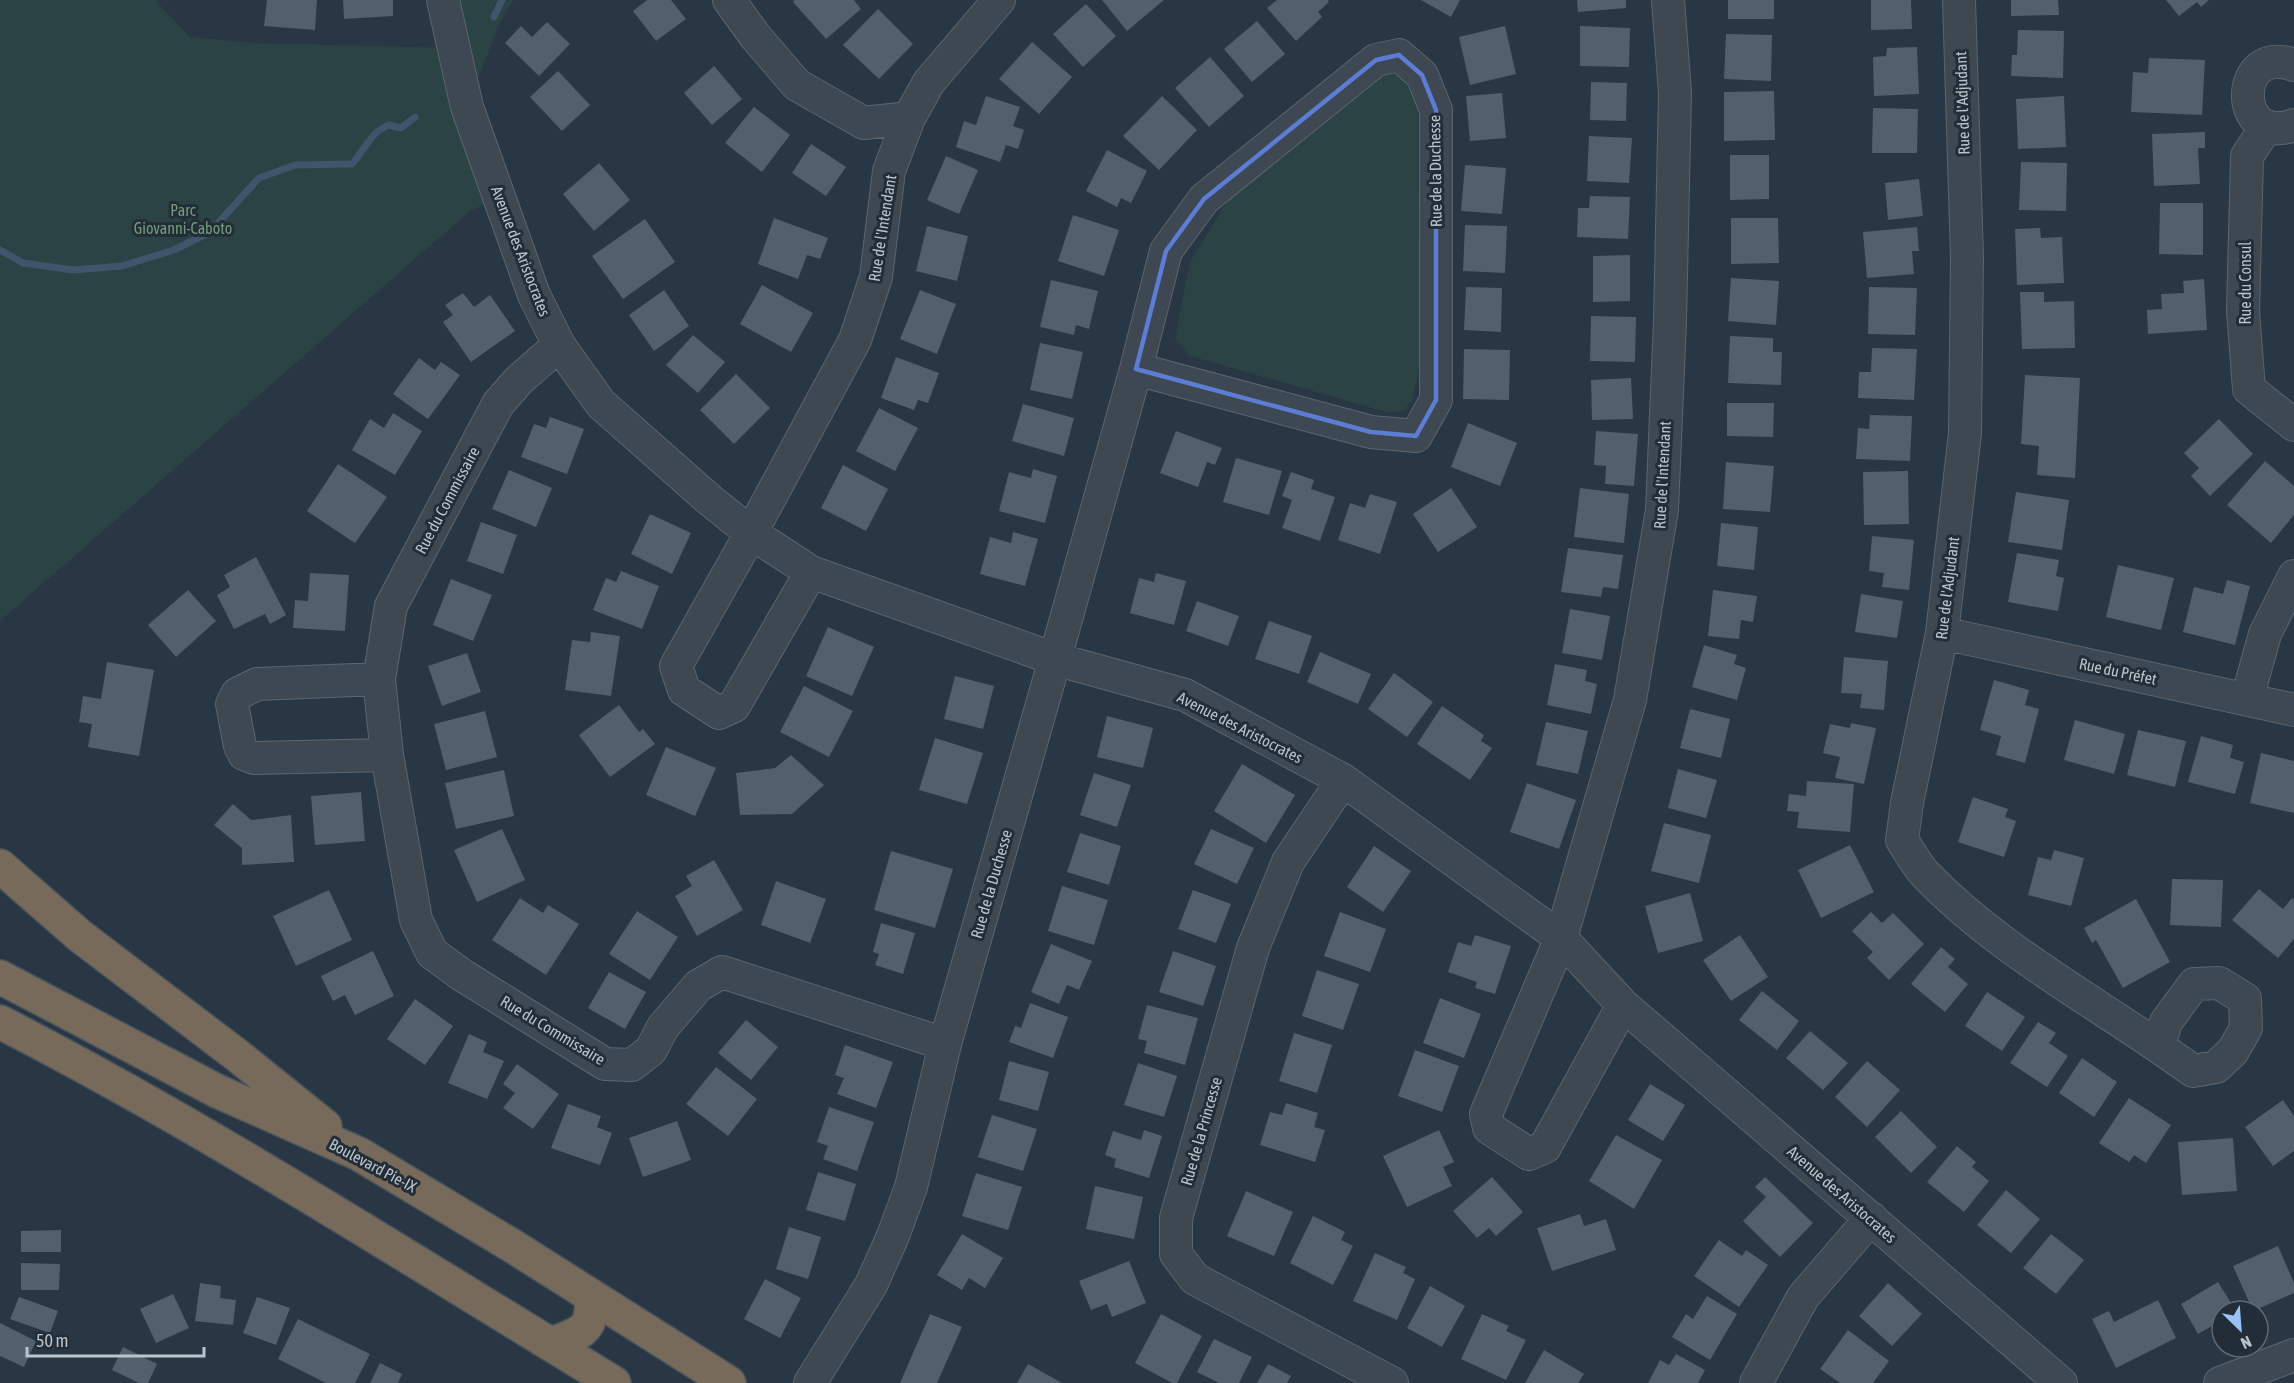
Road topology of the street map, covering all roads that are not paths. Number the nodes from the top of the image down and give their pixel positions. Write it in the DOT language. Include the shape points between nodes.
graph roads {
  1 [pos="442,0"];
  2 [pos="729,0"];
  3 [pos="999,0"];
  4 [pos="1668,0"];
  5 [pos="1959,0"];
  6 [pos="2294,65"];
  7 [pos="909,118"];
  8 [pos="2281,126"];
  9 [pos="559,345"];
  10 [pos="1136,369"];
  11 [pos="2294,425"];
  12 [pos="751,533"];
  13 [pos="811,572"];
  14 [pos="2294,576"];
  15 [pos="1942,633"];
  16 [pos="1055,659"];
  17 [pos="379,679"];
  18 [pos="2247,699"];
  19 [pos="2294,710"];
  20 [pos="387,755"];
  21 [pos="1343,780"];
  22 [pos="0,866"];
  23 [pos="1561,938"];
  24 [pos="0,977"];
  25 [pos="1623,1005"];
  26 [pos="2,1024"];
  27 [pos="945,1044"];
  28 [pos="2159,1046"];
  29 [pos="359,1154"];
  30 [pos="1871,1218"];
  31 [pos="591,1296"];
  32 [pos="551,1344"];
  33 [pos="2294,1355"];
  34 [pos="614,1383"];
  35 [pos="729,1383"];
  36 [pos="810,1383"];
  37 [pos="1392,1383"];
  38 [pos="1756,1383"];
  39 [pos="2061,1383"];
  40 [pos="2220,1383"];
  1 -- 9 [label="street, Avenue des Aristocrates" via="467,107 534,295"];
  2 -- 7 [label="street" via="797,85 864,123"];
  3 -- 7 [label="street, Rue de l'Intendant" via="929,82"];
  4 -- 23 [label="street, Rue de l'Intendant" via="1675,93 1662,510 1630,700"];
  5 -- 15 [label="street, Rue de l'Adjudant" via="1967,258 1965,433"];
  6 -- 8 [label="street, Rue du Consul" via="2270,63 2251,77 2247,88 2250,111 2257,120"];
  7 -- 12 [label="street, Rue de l'Intendant" via="889,171 876,277 855,340"];
  8 -- 11 [label="street, Rue du Consul" via="2247,156 2243,311 2249,389"];
  9 -- 12 [label="street, Avenue des Aristocrates" via="601,404"];
  9 -- 17 [label="street, Rue du Commissaire" via="498,404 391,606"];
  10 -- 10 [label="street, Rue de la Duchesse" via="1166,251 1204,199 1376,60 1399,55 1422,75 1436,110 1436,400 1416,435 1371,432"];
  10 -- 16 [label="street, Rue de la Duchesse"];
  12 -- 13 [label="street, Avenue des Aristocrates"];
  12 -- 13 [label="street" via="676,666 684,690 719,713 734,706"];
  13 -- 16 [label="street, Avenue des Aristocrates"];
  14 -- 18 [label="street" via="2265,634"];
  15 -- 18 [label="street, Rue du Préfet"];
  15 -- 28 [label="street, Rue de l'Adjudant" via="1906,803 1902,840 1923,873 1993,936"];
  16 -- 21 [label="street, Avenue des Aristocrates" via="1185,695"];
  16 -- 27 [label="street, Rue de la Duchesse"];
  17 -- 20 [label="street, Rue du Commissaire"];
  17 -- 20 [label="street" via="257,684 237,694 232,704 240,746 244,754 255,758"];
  18 -- 19 [label="street, Rue du Préfet"];
  20 -- 27 [label="street, Rue du Commissaire" via="416,920 432,953 605,1064 632,1065 651,1050 663,1027 698,986 722,972"];
  21 -- 23 [label="street, Avenue des Aristocrates"];
  21 -- 37 [label="street, Rue de la Princesse" via="1288,862 1253,948 1176,1218 1176,1254 1195,1279"];
  22 -- 29 [label="highway" via="80,936"];
  23 -- 25 [label="street, Avenue des Aristocrates"];
  23 -- 25 [label="street" via="1486,1114 1489,1128 1529,1154 1545,1147"];
  24 -- 29 [label="highway, Boulevard Pie-IX" via="217,1091"];
  25 -- 30 [label="street, Avenue des Aristocrates"];
  26 -- 32 [label="highway" via="232,1151"];
  27 -- 36 [label="street, Rue de la Duchesse" via="919,1161 893,1236 859,1306"];
  29 -- 31 [label="highway, Boulevard Pie-IX"];
  30 -- 38 [label="street" via="1803,1297"];
  30 -- 39 [label="street, Avenue des Aristocrates"];
  31 -- 32 [label="highway" via="592,1310 586,1328"];
  31 -- 35 [label="highway, Boulevard Pie-IX"];
  32 -- 34 [label="highway"];
  33 -- 40 [label="street"];
}
